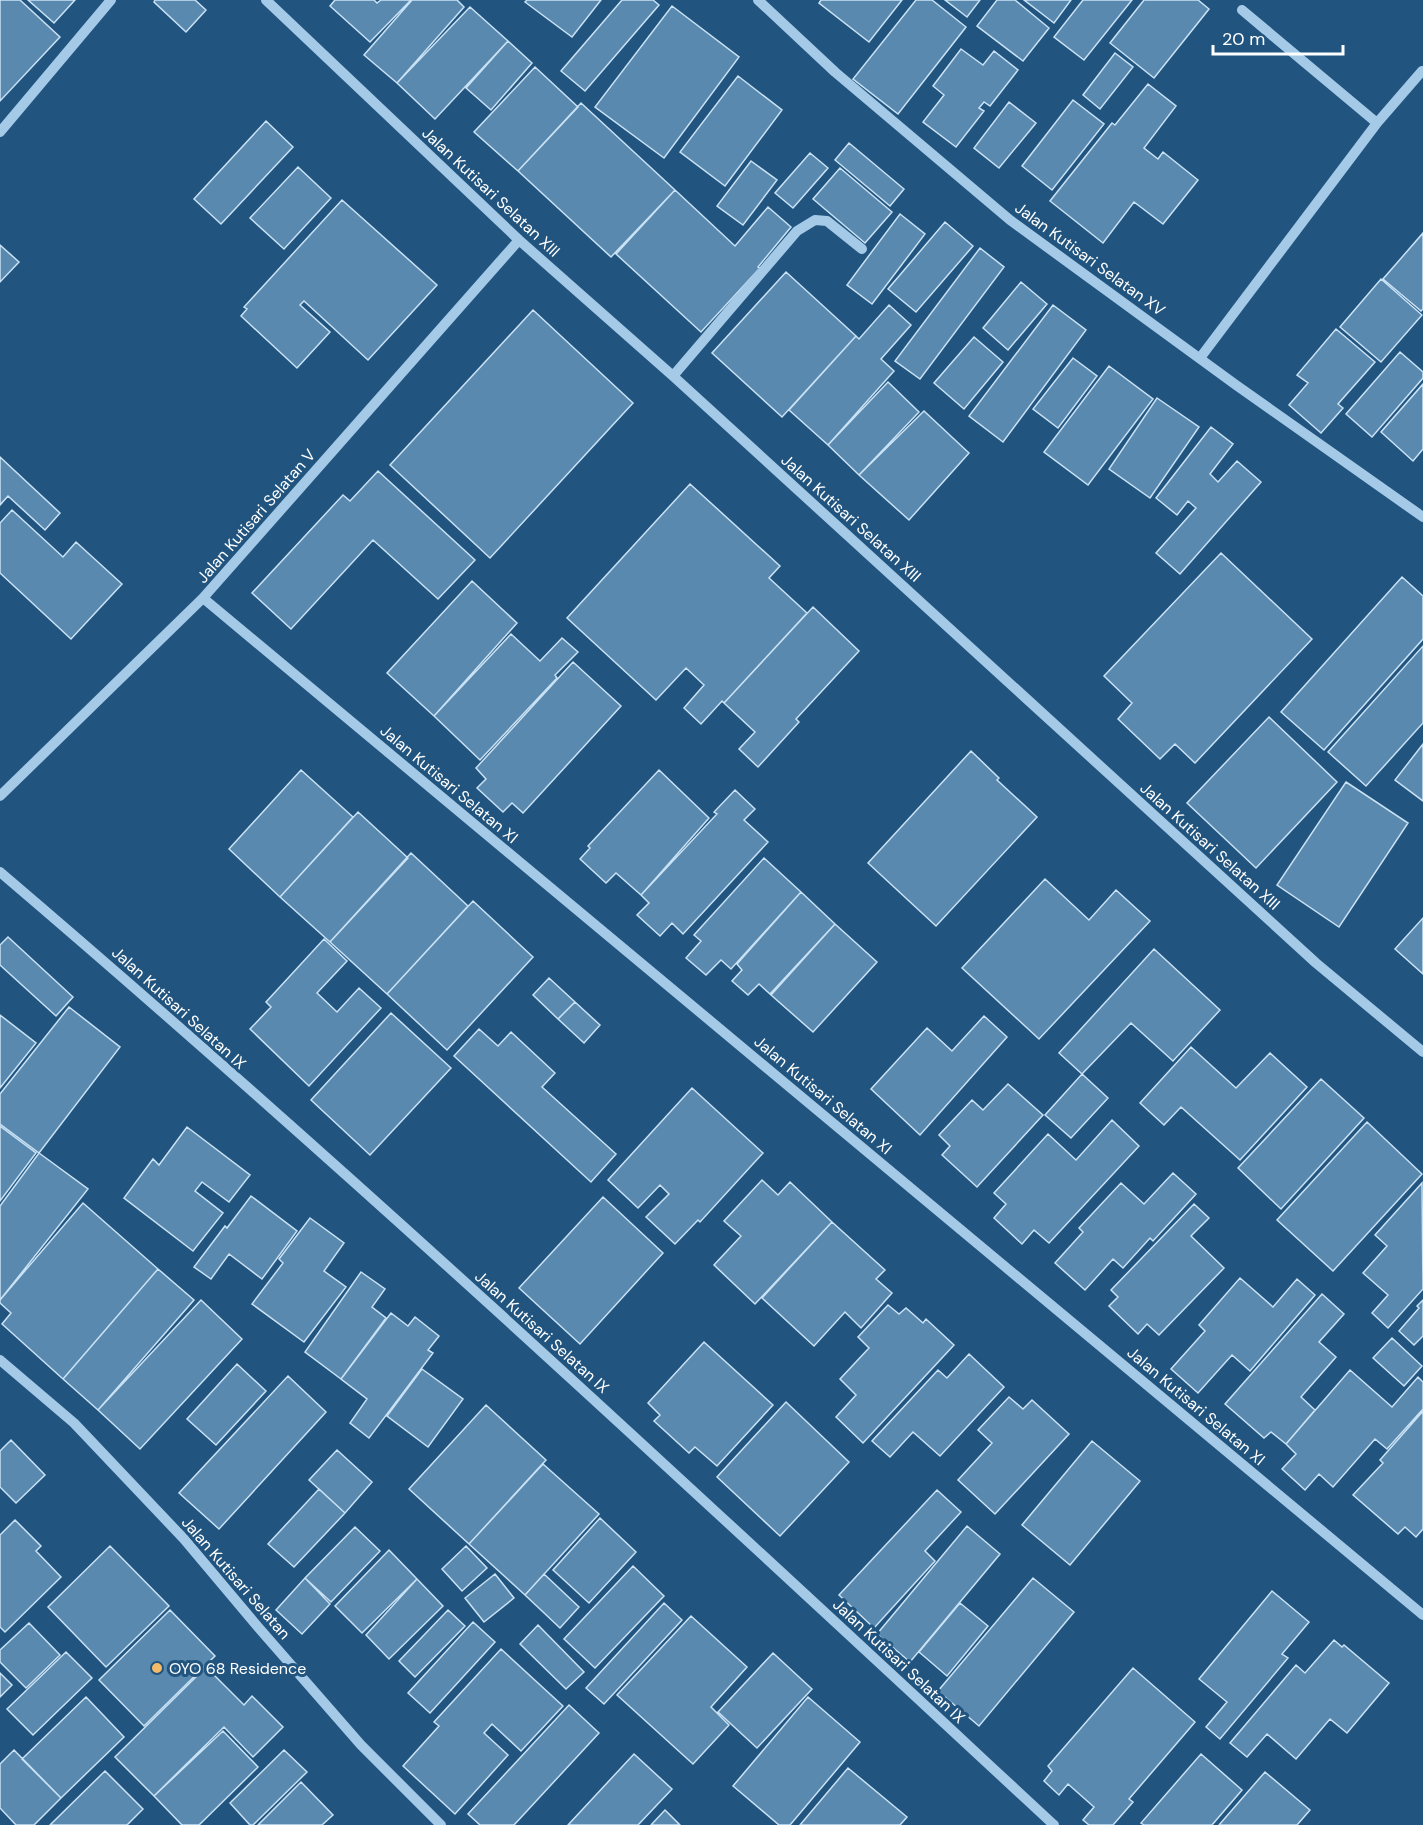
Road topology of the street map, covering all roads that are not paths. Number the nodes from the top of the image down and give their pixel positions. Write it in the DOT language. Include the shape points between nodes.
graph roads {
  1 [pos="111,0"];
  2 [pos="266,0"];
  3 [pos="758,0"];
  4 [pos="1242,10"];
  5 [pos="1422,71"];
  6 [pos="1377,123"];
  7 [pos="0,132"];
  8 [pos="519,240"];
  9 [pos="862,249"];
  10 [pos="1200,358"];
  11 [pos="673,376"];
  12 [pos="1423,517"];
  13 [pos="203,598"];
  14 [pos="0,796"];
  15 [pos="0,872"];
  16 [pos="1423,1052"];
  17 [pos="0,1360"];
  18 [pos="1423,1615"];
  19 [pos="441,1825"];
  20 [pos="1054,1825"];
  1 -- 7 [label="street"];
  2 -- 8 [label="street, Jalan Kutisari Selatan XIII"];
  3 -- 10 [label="street, Jalan Kutisari Selatan XV" via="835,72 1010,220"];
  4 -- 6 [label="street"];
  5 -- 6 [label="street"];
  6 -- 10 [label="street"];
  8 -- 11 [label="street, Jalan Kutisari Selatan XIII"];
  8 -- 13 [label="street, Jalan Kutisari Selatan V"];
  9 -- 11 [label="street" via="827,221 815,220 797,231"];
  10 -- 12 [label="street, Jalan Kutisari Selatan XV"];
  11 -- 16 [label="street, Jalan Kutisari Selatan XIII" via="1316,963"];
  13 -- 14 [label="street, Jalan Kutisari Selatan V"];
  13 -- 18 [label="street, Jalan Kutisari Selatan XI"];
  15 -- 20 [label="street, Jalan Kutisari Selatan IX" via="542,1350"];
  17 -- 19 [label="street, Jalan Kutisari Selatan" via="74,1424 184,1539 361,1745"];
}
